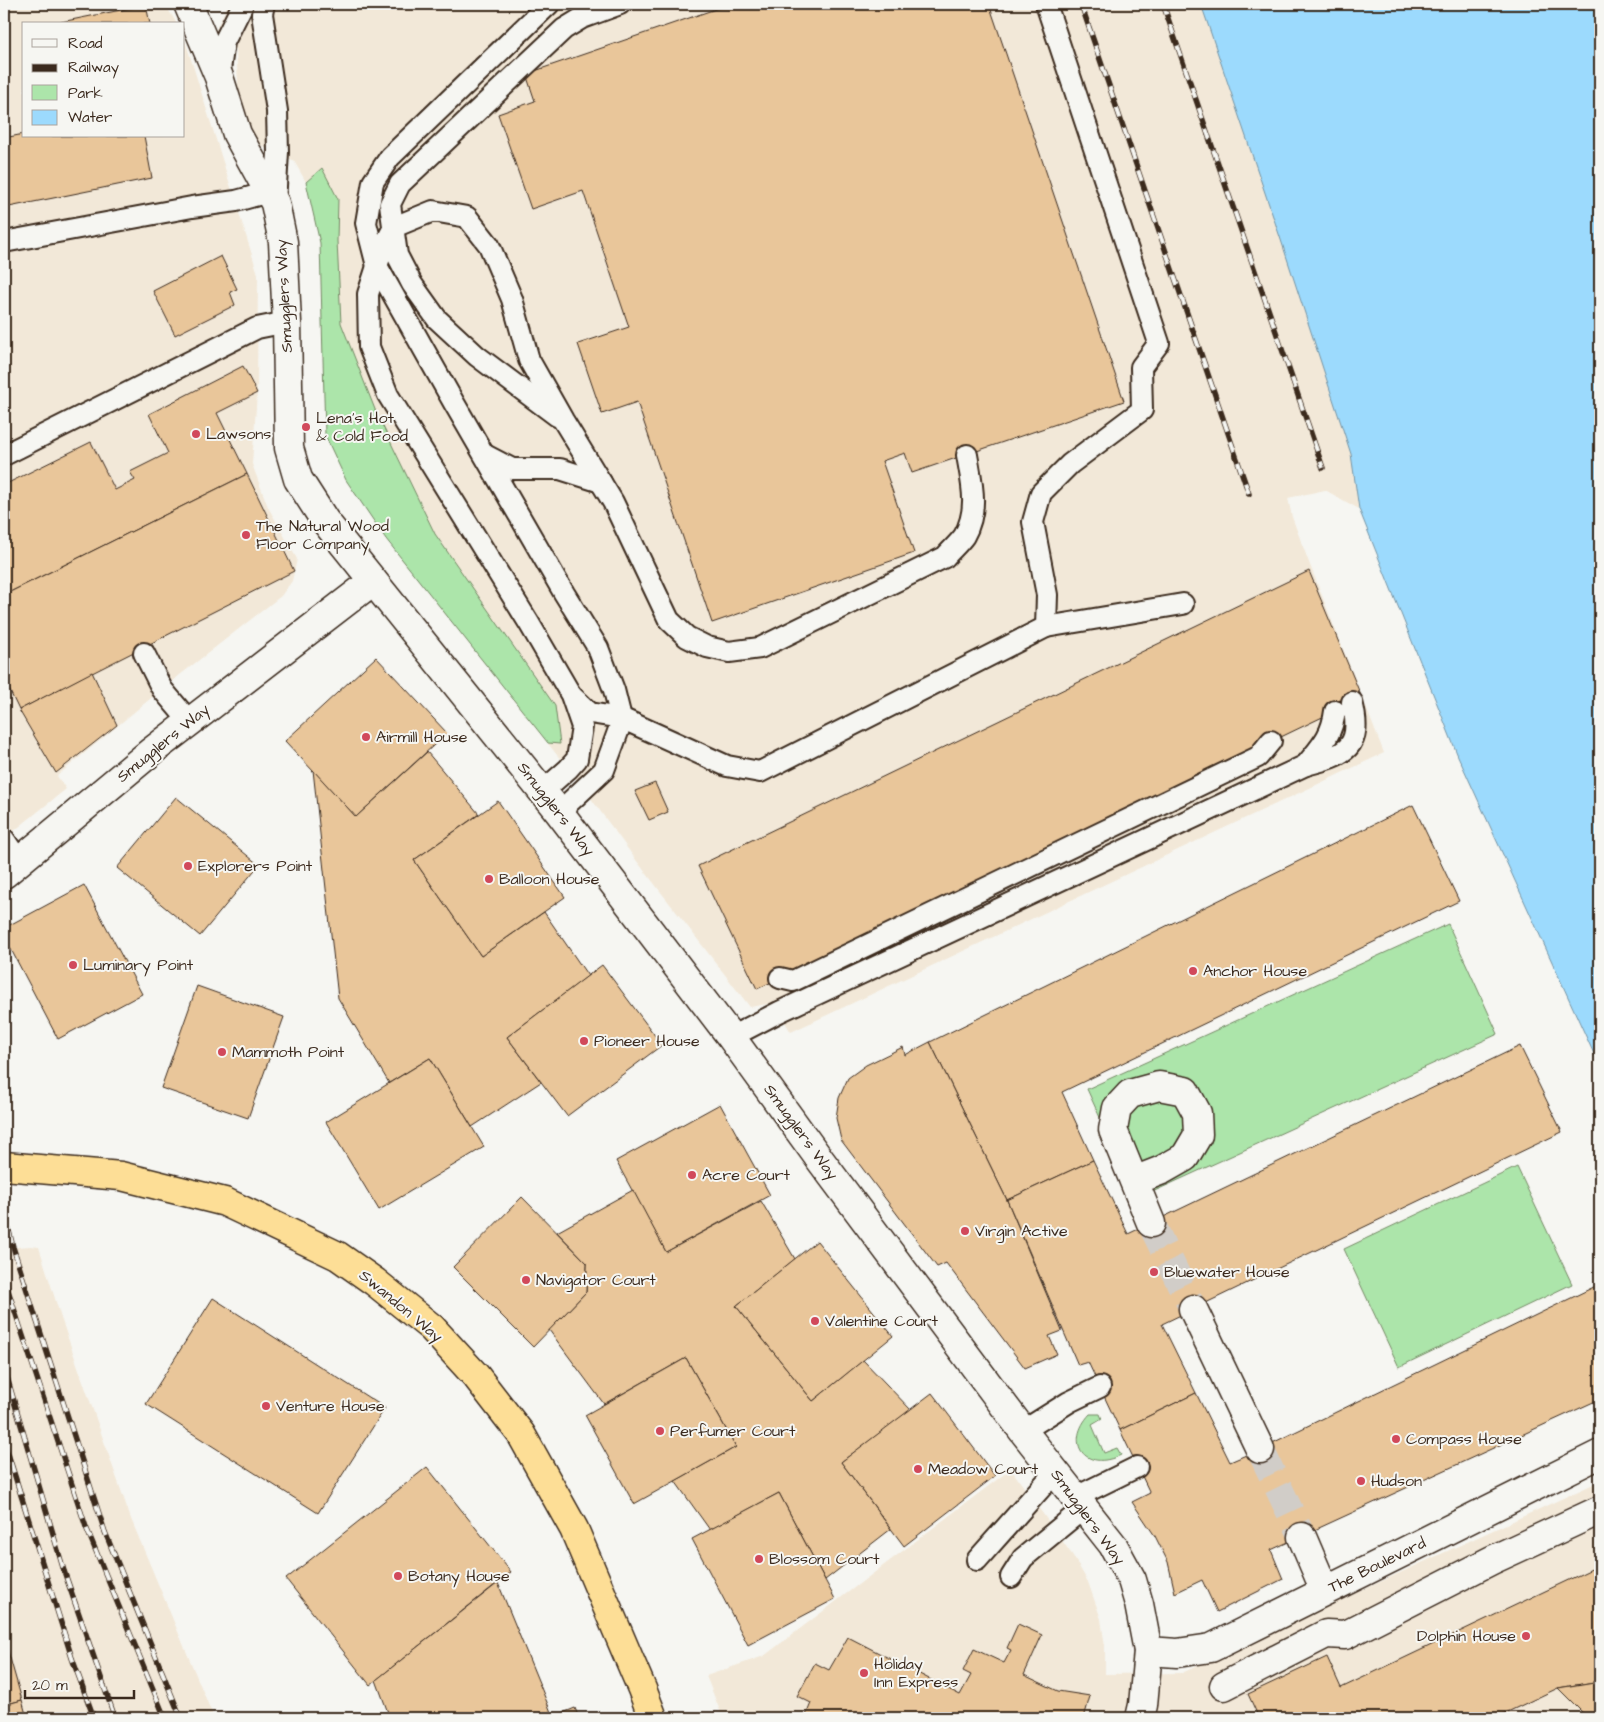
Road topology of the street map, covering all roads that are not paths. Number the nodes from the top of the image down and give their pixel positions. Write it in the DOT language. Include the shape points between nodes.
graph roads {
  1 [pos="188,4"];
  2 [pos="243,4"];
  3 [pos="264,4"];
  4 [pos="549,4"];
  5 [pos="620,4"];
  6 [pos="1046,4"];
  7 [pos="219,77"];
  8 [pos="272,198"];
  9 [pos="394,227"];
  10 [pos="4,242"];
  11 [pos="377,266"];
  12 [pos="288,322"];
  13 [pos="563,420"];
  14 [pos="485,455"];
  15 [pos="967,455"];
  16 [pos="4,456"];
  17 [pos="601,482"];
  18 [pos="373,581"];
  19 [pos="1183,604"];
  20 [pos="1046,627"];
  21 [pos="144,653"];
  22 [pos="571,695"];
  23 [pos="1344,707"];
  24 [pos="620,718"];
  25 [pos="189,721"];
  26 [pos="1271,741"];
  27 [pos="551,801"];
  28 [pos="4,839"];
  29 [pos="11,868"];
  30 [pos="780,978"];
  31 [pos="731,1037"];
  32 [pos="4,1166"];
  33 [pos="1134,1181"];
  34 [pos="1151,1223"];
  35 [pos="1194,1309"];
  36 [pos="1100,1387"];
  37 [pos="1023,1432"];
  38 [pos="1260,1449"];
  39 [pos="1600,1454"];
  40 [pos="1137,1467"];
  41 [pos="1056,1471"];
  42 [pos="1080,1503"];
  43 [pos="1600,1510"];
  44 [pos="1302,1537"];
  45 [pos="977,1560"];
  46 [pos="1011,1577"];
  47 [pos="1325,1591"];
  48 [pos="1148,1650"];
  49 [pos="1224,1686"];
  50 [pos="653,1718"];
  51 [pos="1140,1718"];
  1 -- 7 [label="street, Smugglers Way"];
  2 -- 7 [label="lane" via="224,42"];
  3 -- 8 [label="lane" via="262,14 277,111 278,152"];
  4 -- 11 [label="lane" via="390,157 373,182 366,223"];
  5 -- 9 [label="lane" via="582,18 564,29 400,184 390,204"];
  6 -- 20 [label="lane" via="1159,343 1141,367 1142,410 1070,464 1041,493 1033,522 1047,595"];
  7 -- 8 [label="street, Smugglers Way" via="237,134"];
  8 -- 10 [label="lane" via="192,207"];
  8 -- 12 [label="street, Smugglers Way" via="283,242"];
  9 -- 11 [label="lane"];
  9 -- 13 [label="lane" via="397,255 412,284 437,319 477,356"];
  9 -- 13 [label="lane" via="433,211 466,217 489,245 512,299 529,360"];
  11 -- 14 [label="lane"];
  11 -- 22 [label="lane" via="368,294 369,347 388,395"];
  12 -- 16 [label="lane" via="257,328"];
  12 -- 18 [label="street, Smugglers Way" via="290,448 298,479 324,521"];
  13 -- 17 [label="lane"];
  14 -- 17 [label="lane" via="512,469 560,469"];
  14 -- 24 [label="lane" via="598,648 614,690"];
  15 -- 17 [label="lane" via="974,498 972,515 963,536 946,557 760,648 729,652 687,637 669,620"];
  18 -- 25 [label="street, Smugglers Way"];
  18 -- 27 [label="street, Smugglers Way"];
  19 -- 20 [label="lane"];
  20 -- 24 [label="lane" via="760,772 727,766"];
  21 -- 25 [label="lane" via="162,689"];
  22 -- 24 [label="lane" via="590,713"];
  22 -- 27 [label="lane" via="582,727 577,759"];
  23 -- 31 [label="lane" via="1356,719 1355,734 1347,749 1335,757 1306,765"];
  24 -- 27 [label="lane" via="620,729 604,770"];
  25 -- 29 [label="street, Smugglers Way"];
  26 -- 30 [label="lane" via="1258,757 793,982"];
  27 -- 31 [label="street, Smugglers Way"];
  28 -- 29 [label="lane"];
  31 -- 37 [label="street, Smugglers Way"];
  32 -- 50 [label="highway, Swandon Way" via="121,1176 225,1202 338,1256 432,1328 476,1376 521,1434 574,1529"];
  33 -- 34 [label="street"];
  35 -- 38 [label="street"];
  36 -- 37 [label="lane" via="1069,1402"];
  37 -- 41 [label="street, Smugglers Way"];
  39 -- 47 [label="street, The Boulevard"];
  40 -- 42 [label="lane"];
  41 -- 42 [label="street, Smugglers Way"];
  41 -- 45 [label="lane"];
  42 -- 46 [label="lane" via="1023,1558"];
  42 -- 48 [label="street, Smugglers Way" via="1113,1545 1132,1580"];
  43 -- 49 [label="street" via="1492,1560 1345,1635 1326,1634"];
  44 -- 47 [label="street"];
  47 -- 48 [label="street, The Boulevard" via="1211,1648 1177,1653"];
  48 -- 51 [label="street, Smugglers Way"];
}
